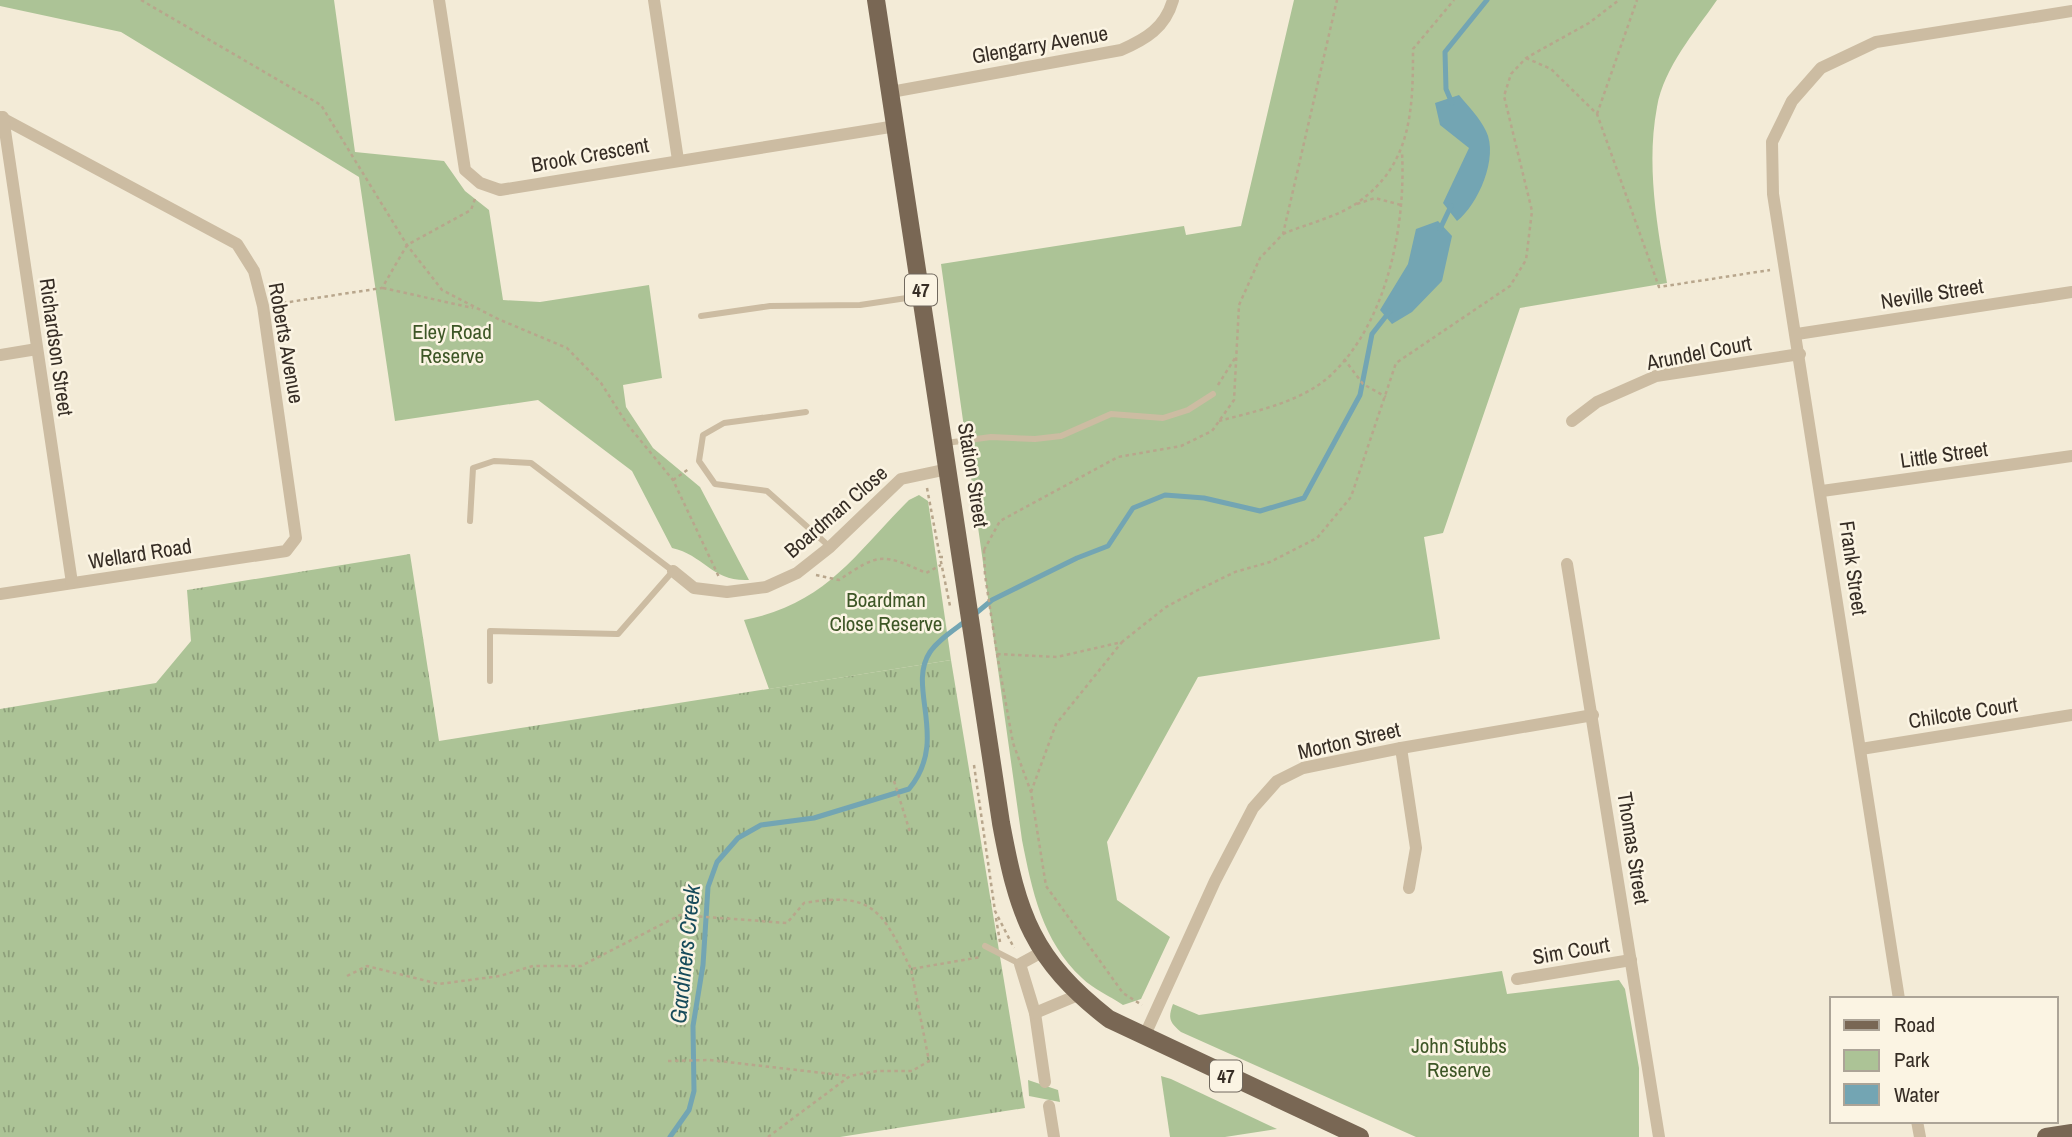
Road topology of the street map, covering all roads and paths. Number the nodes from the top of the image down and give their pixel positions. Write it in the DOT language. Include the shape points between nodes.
graph roads {
  1 [pos="141,0"];
  2 [pos="439,0"];
  3 [pos="654,0"];
  4 [pos="876,0"];
  5 [pos="1173,0"];
  6 [pos="1337,0"];
  7 [pos="1454,0"];
  8 [pos="1619,0"];
  9 [pos="1637,0"];
  10 [pos="2072,11"];
  11 [pos="1526,58"];
  12 [pos="891,92"];
  13 [pos="1597,114"];
  14 [pos="1,117"];
  15 [pos="896,126"];
  16 [pos="1402,152"];
  17 [pos="678,160"];
  18 [pos="480,183"];
  19 [pos="1356,204"];
  20 [pos="1401,205"];
  21 [pos="1283,234"];
  22 [pos="407,244"];
  23 [pos="1786,267"];
  24 [pos="382,288"];
  25 [pos="2072,292"];
  26 [pos="922,295"];
  27 [pos="262,306"];
  28 [pos="479,309"];
  29 [pos="702,316"];
  30 [pos="1797,334"];
  31 [pos="37,349"];
  32 [pos="1800,354"];
  33 [pos="0,355"];
  34 [pos="1236,355"];
  35 [pos="1344,359"];
  36 [pos="1213,394"];
  37 [pos="1386,397"];
  38 [pos="806,412"];
  39 [pos="1219,421"];
  40 [pos="1572,421"];
  41 [pos="944,444"];
  42 [pos="2072,456"];
  43 [pos="699,461"];
  44 [pos="948,469"];
  45 [pos="925,474"];
  46 [pos="673,480"];
  47 [pos="1822,491"];
  48 [pos="470,521"];
  49 [pos="830,547"];
  50 [pos="286,551"];
  51 [pos="940,557"];
  52 [pos="1567,564"];
  53 [pos="673,571"];
  54 [pos="797,573"];
  55 [pos="72,583"];
  56 [pos="727,592"];
  57 [pos="0,594"];
  58 [pos="948,599"];
  59 [pos="1122,642"];
  60 [pos="997,654"];
  61 [pos="490,681"];
  62 [pos="1592,715"];
  63 [pos="2072,715"];
  64 [pos="1401,748"];
  65 [pos="1861,749"];
  66 [pos="894,782"];
  67 [pos="1031,792"];
  68 [pos="911,832"];
  69 [pos="1409,887"];
  70 [pos="995,911"];
  71 [pos="985,946"];
  72 [pos="1001,953"];
  73 [pos="1042,953"];
  74 [pos="1631,960"];
  75 [pos="1020,964"];
  76 [pos="911,969"];
  77 [pos="347,976"];
  78 [pos="1517,979"];
  79 [pos="1078,995"];
  80 [pos="1899,997"];
  81 [pos="1035,1013"];
  82 [pos="1154,1014"];
  83 [pos="1144,1037"];
  84 [pos="668,1061"];
  85 [pos="850,1076"];
  86 [pos="1045,1082"];
  87 [pos="1049,1106"];
  88 [pos="1309,1115"];
  89 [pos="2072,1133"];
  90 [pos="768,1137"];
  91 [pos="1054,1137"];
  92 [pos="1336,1137"];
  93 [pos="1360,1137"];
  94 [pos="1659,1137"];
  95 [pos="2046,1137"];
  1 -- 22 [label="path" via="321,106"];
  2 -- 18 [label="street" via="465,170"];
  3 -- 17 [label="street"];
  4 -- 12 [label="main road, Station Street / 47"];
  5 -- 12 [label="street, Glengarry Avenue" via="1151,36 1121,50"];
  6 -- 21 [label="path"];
  7 -- 16 [label="path" via="1413,49 1413,107"];
  8 -- 11 [label="path" via="1589,23"];
  9 -- 13 [label="path"];
  10 -- 23 [label="street, Frank Street" via="1876,42 1821,68 1792,101 1772,142 1773,194"];
  11 -- 13 [label="path" via="1551,69"];
  11 -- 37 [label="path" via="1511,74 1504,96 1532,211 1526,260 1510,286 1396,363"];
  12 -- 15 [label="main road, Station Street / 47"];
  13 -- 23 [label="path" via="1659,288"];
  14 -- 27 [label="street, Roberts Avenue" via="237,244 254,271"];
  14 -- 31 [label="street, Richardson Street"];
  15 -- 17 [label="street, Brook Crescent"];
  15 -- 26 [label="main road, Station Street / 47"];
  16 -- 19 [label="path" via="1377,186"];
  16 -- 20 [label="path"];
  17 -- 18 [label="street, Brook Crescent" via="500,190"];
  18 -- 22 [label="path" via="471,210"];
  19 -- 20 [label="path" via="1375,198"];
  19 -- 21 [label="path"];
  20 -- 35 [label="path" via="1398,241 1378,306"];
  21 -- 34 [label="path" via="1260,257 1239,305"];
  22 -- 24 [label="path"];
  22 -- 28 [label="path" via="442,290"];
  23 -- 30 [label="street, Frank Street"];
  24 -- 27 [label="path"];
  24 -- 28 [label="path"];
  25 -- 30 [label="street, Neville Street"];
  26 -- 29 [label="lane" via="860,305 770,306"];
  26 -- 41 [label="main road, Station Street / 47"];
  27 -- 50 [label="street, Roberts Avenue" via="296,538"];
  28 -- 46 [label="path" via="567,348 601,383 627,424"];
  30 -- 32 [label="street, Frank Street"];
  31 -- 33 [label="street"];
  31 -- 55 [label="street, Richardson Street"];
  32 -- 40 [label="street, Arundel Court" via="1656,376 1597,402"];
  32 -- 47 [label="street, Frank Street"];
  34 -- 36 [label="path"];
  34 -- 39 [label="path" via="1234,400"];
  35 -- 37 [label="path" via="1363,384"];
  35 -- 39 [label="path" via="1331,376 1291,399"];
  36 -- 41 [label="lane" via="1188,410 1163,418 1111,414 1061,436 991,437"];
  37 -- 59 [label="path" via="1351,497 1317,538 1187,595"];
  38 -- 43 [label="lane" via="724,423 703,435"];
  39 -- 60 [label="path" via="1212,431 1181,446 1118,457 1000,521 984,550"];
  41 -- 44 [label="main road, Station Street / 47"];
  42 -- 47 [label="street, Little Street"];
  43 -- 46 [label="path"];
  43 -- 49 [label="lane" via="715,484 766,491"];
  44 -- 45 [label="street, Boardman Close"];
  44 -- 73 [label="main road, Station Street / 47" via="1012,879"];
  45 -- 49 [label="street, Boardman Close" via="901,479"];
  45 -- 51 [label="path"];
  46 -- 56 [label="path"];
  47 -- 65 [label="street, Frank Street"];
  48 -- 53 [label="lane" via="474,468 494,461 531,463"];
  49 -- 54 [label="street, Boardman Close"];
  50 -- 55 [label="street, Wellard Road"];
  52 -- 62 [label="street, Thomas Street"];
  53 -- 56 [label="street, Boardman Close" via="694,588"];
  53 -- 61 [label="lane" via="618,634 491,631"];
  54 -- 56 [label="street, Boardman Close" via="766,587"];
  54 -- 58 [label="path" via="839,580 864,563 884,557 926,573 941,565"];
  55 -- 57 [label="street, Wellard Road"];
  59 -- 60 [label="path" via="1057,657"];
  59 -- 67 [label="path" via="1056,724"];
  60 -- 67 [label="path" via="1013,743"];
  62 -- 64 [label="street, Morton Street"];
  62 -- 74 [label="street, Thomas Street"];
  63 -- 65 [label="street, Chilcote Court"];
  64 -- 69 [label="street" via="1416,848"];
  64 -- 82 [label="street, Morton Street" via="1303,768 1277,781 1253,808"];
  65 -- 80 [label="street, Frank Street"];
  66 -- 68 [label="path"];
  67 -- 82 [label="path" via="1046,886 1123,993"];
  70 -- 72 [label="path"];
  71 -- 72 [label="lane"];
  72 -- 75 [label="lane"];
  72 -- 76 [label="path"];
  73 -- 75 [label="street"];
  73 -- 79 [label="main road, Station Street / 47"];
  74 -- 78 [label="street, Sim Court"];
  74 -- 94 [label="street, Thomas Street"];
  75 -- 81 [label="street"];
  76 -- 77 [label="path" via="892,931 870,905 834,898 804,903 787,923 680,915 581,966 533,966 500,976 439,984 367,966"];
  76 -- 85 [label="path" via="929,1061 912,1071"];
  79 -- 81 [label="street"];
  79 -- 83 [label="main road, Station Street / 47" via="1108,1019"];
  81 -- 86 [label="street"];
  82 -- 83 [label="street, Morton Street"];
  83 -- 88 [label="main road, Station Street / 47"];
  84 -- 85 [label="path" via="710,1060"];
  85 -- 90 [label="path"];
  87 -- 91 [label="street"];
  88 -- 92 [label="main road, Station Street / 47"];
  88 -- 93 [label="main road, Station Street / 47"];
  89 -- 95 [label="main road"];
}
